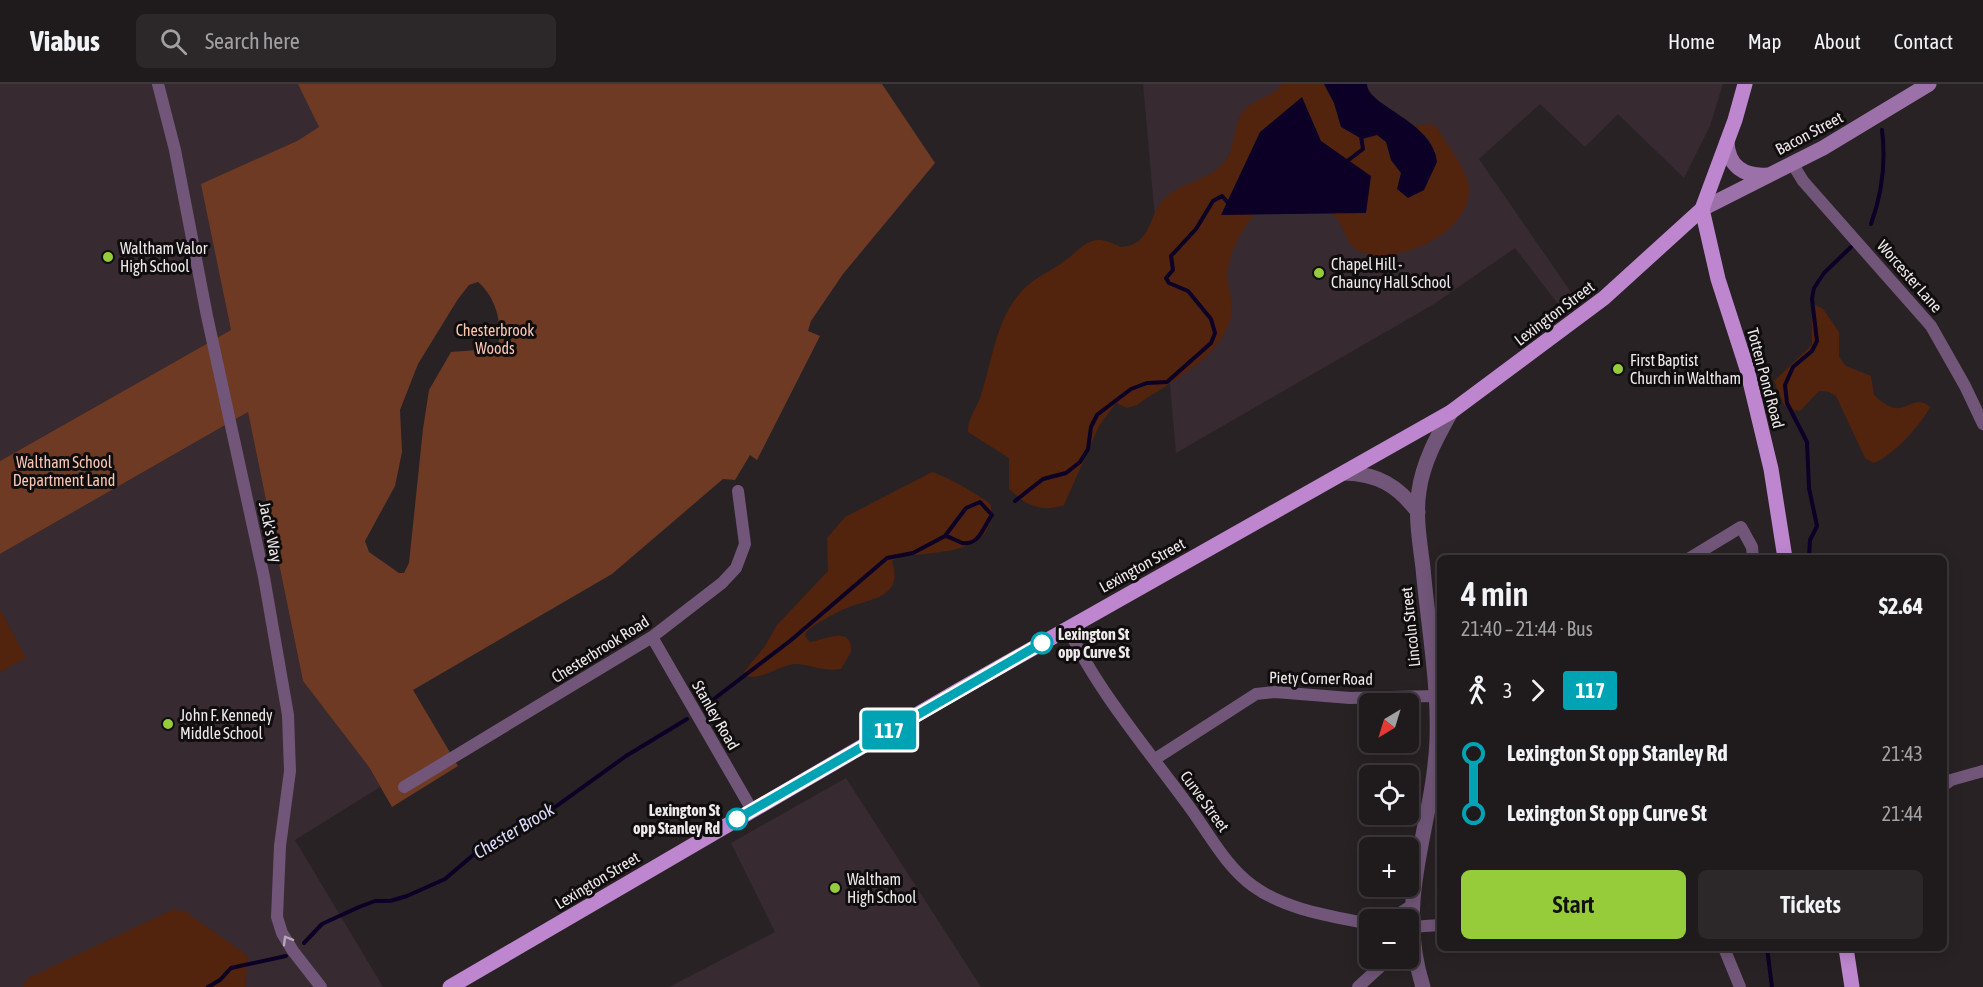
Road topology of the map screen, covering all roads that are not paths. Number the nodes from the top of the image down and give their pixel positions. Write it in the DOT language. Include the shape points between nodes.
graph roads {
  1 [pos="158,84"];
  2 [pos="1745,84"];
  3 [pos="1929,84"];
  4 [pos="1727,142"];
  5 [pos="1792,163"];
  6 [pos="1768,176"];
  7 [pos="1702,209"];
  8 [pos="1451,412"];
  9 [pos="1983,424"];
  10 [pos="1344,473"];
  11 [pos="738,491"];
  12 [pos="1418,512"];
  13 [pos="1695,555"];
  14 [pos="1753,555"];
  15 [pos="1784,555"];
  16 [pos="1068,628"];
  17 [pos="652,637"];
  18 [pos="1436,656"];
  19 [pos="1435,696"];
  20 [pos="1155,759"];
  21 [pos="1983,771"];
  22 [pos="1947,783"];
  23 [pos="404,787"];
  24 [pos="752,810"];
  25 [pos="1412,906"];
  26 [pos="1407,909"];
  27 [pos="1412,909"];
  28 [pos="1359,921"];
  29 [pos="1437,927"];
  30 [pos="1419,939"];
  31 [pos="1725,951"];
  32 [pos="1846,951"];
  33 [pos="1378,969"];
  34 [pos="1418,969"];
  35 [pos="455,984"];
  36 [pos="321,985"];
  37 [pos="445,987"];
  38 [pos="1358,987"];
  39 [pos="1423,987"];
  40 [pos="1740,987"];
  41 [pos="1852,987"];
  36 -- 1 [label="street, Jack's Way, one-way" via="293,951 277,917 280,846 290,771 288,715 273,622"];
  2 -- 4 [label="main road, Lexington Street"];
  3 -- 5 [label="main road, Bacon Street"];
  4 -- 6 [label="main road" via="1730,157 1739,169 1752,176"];
  4 -- 7 [label="main road, Lexington Street"];
  5 -- 6 [label="main road, Bacon Street"];
  5 -- 9 [label="street, Worcester Lane" via="1803,181 1931,326"];
  6 -- 7 [label="main road, Bacon Street"];
  7 -- 8 [label="main road, Lexington Street" via="1609,294"];
  7 -- 15 [label="main road, Totten Pond Road" via="1768,456"];
  8 -- 10 [label="main road, Lexington Street"];
  8 -- 12 [label="street, Lincoln Street" via="1432,446"];
  10 -- 12 [label="street" via="1380,477 1400,491"];
  10 -- 16 [label="main road, Lexington Street"];
  11 -- 17 [label="street, Chesterbrook Road" via="745,544 736,568"];
  12 -- 18 [label="street, Lincoln Street"];
  13 -- 14 [label="street" via="1741,527"];
  16 -- 20 [label="street, Curve Street"];
  16 -- 24 [label="main road, Lexington Street"];
  17 -- 23 [label="street, Chesterbrook Road"];
  17 -- 24 [label="street, Stanley Road"];
  18 -- 19 [label="street, Lincoln Street"];
  19 -- 20 [label="street, Piety Corner Road" via="1256,694"];
  19 -- 25 [label="street, Lincoln Street" via="1435,765"];
  20 -- 28 [label="street, Curve Street" via="1232,866 1252,886 1275,900"];
  21 -- 22 [label="street"];
  24 -- 35 [label="main road, Lexington Street"];
  25 -- 26 [label="street"];
  25 -- 27 [label="street, Lincoln Street"];
  29 -- 30 [label="street"];
  31 -- 40 [label="street"];
  32 -- 41 [label="main road"];
  33 -- 38 [label="street"];
  34 -- 39 [label="street, Lincoln Street"];
  35 -- 37 [label="main road, Lexington Street"];
}
